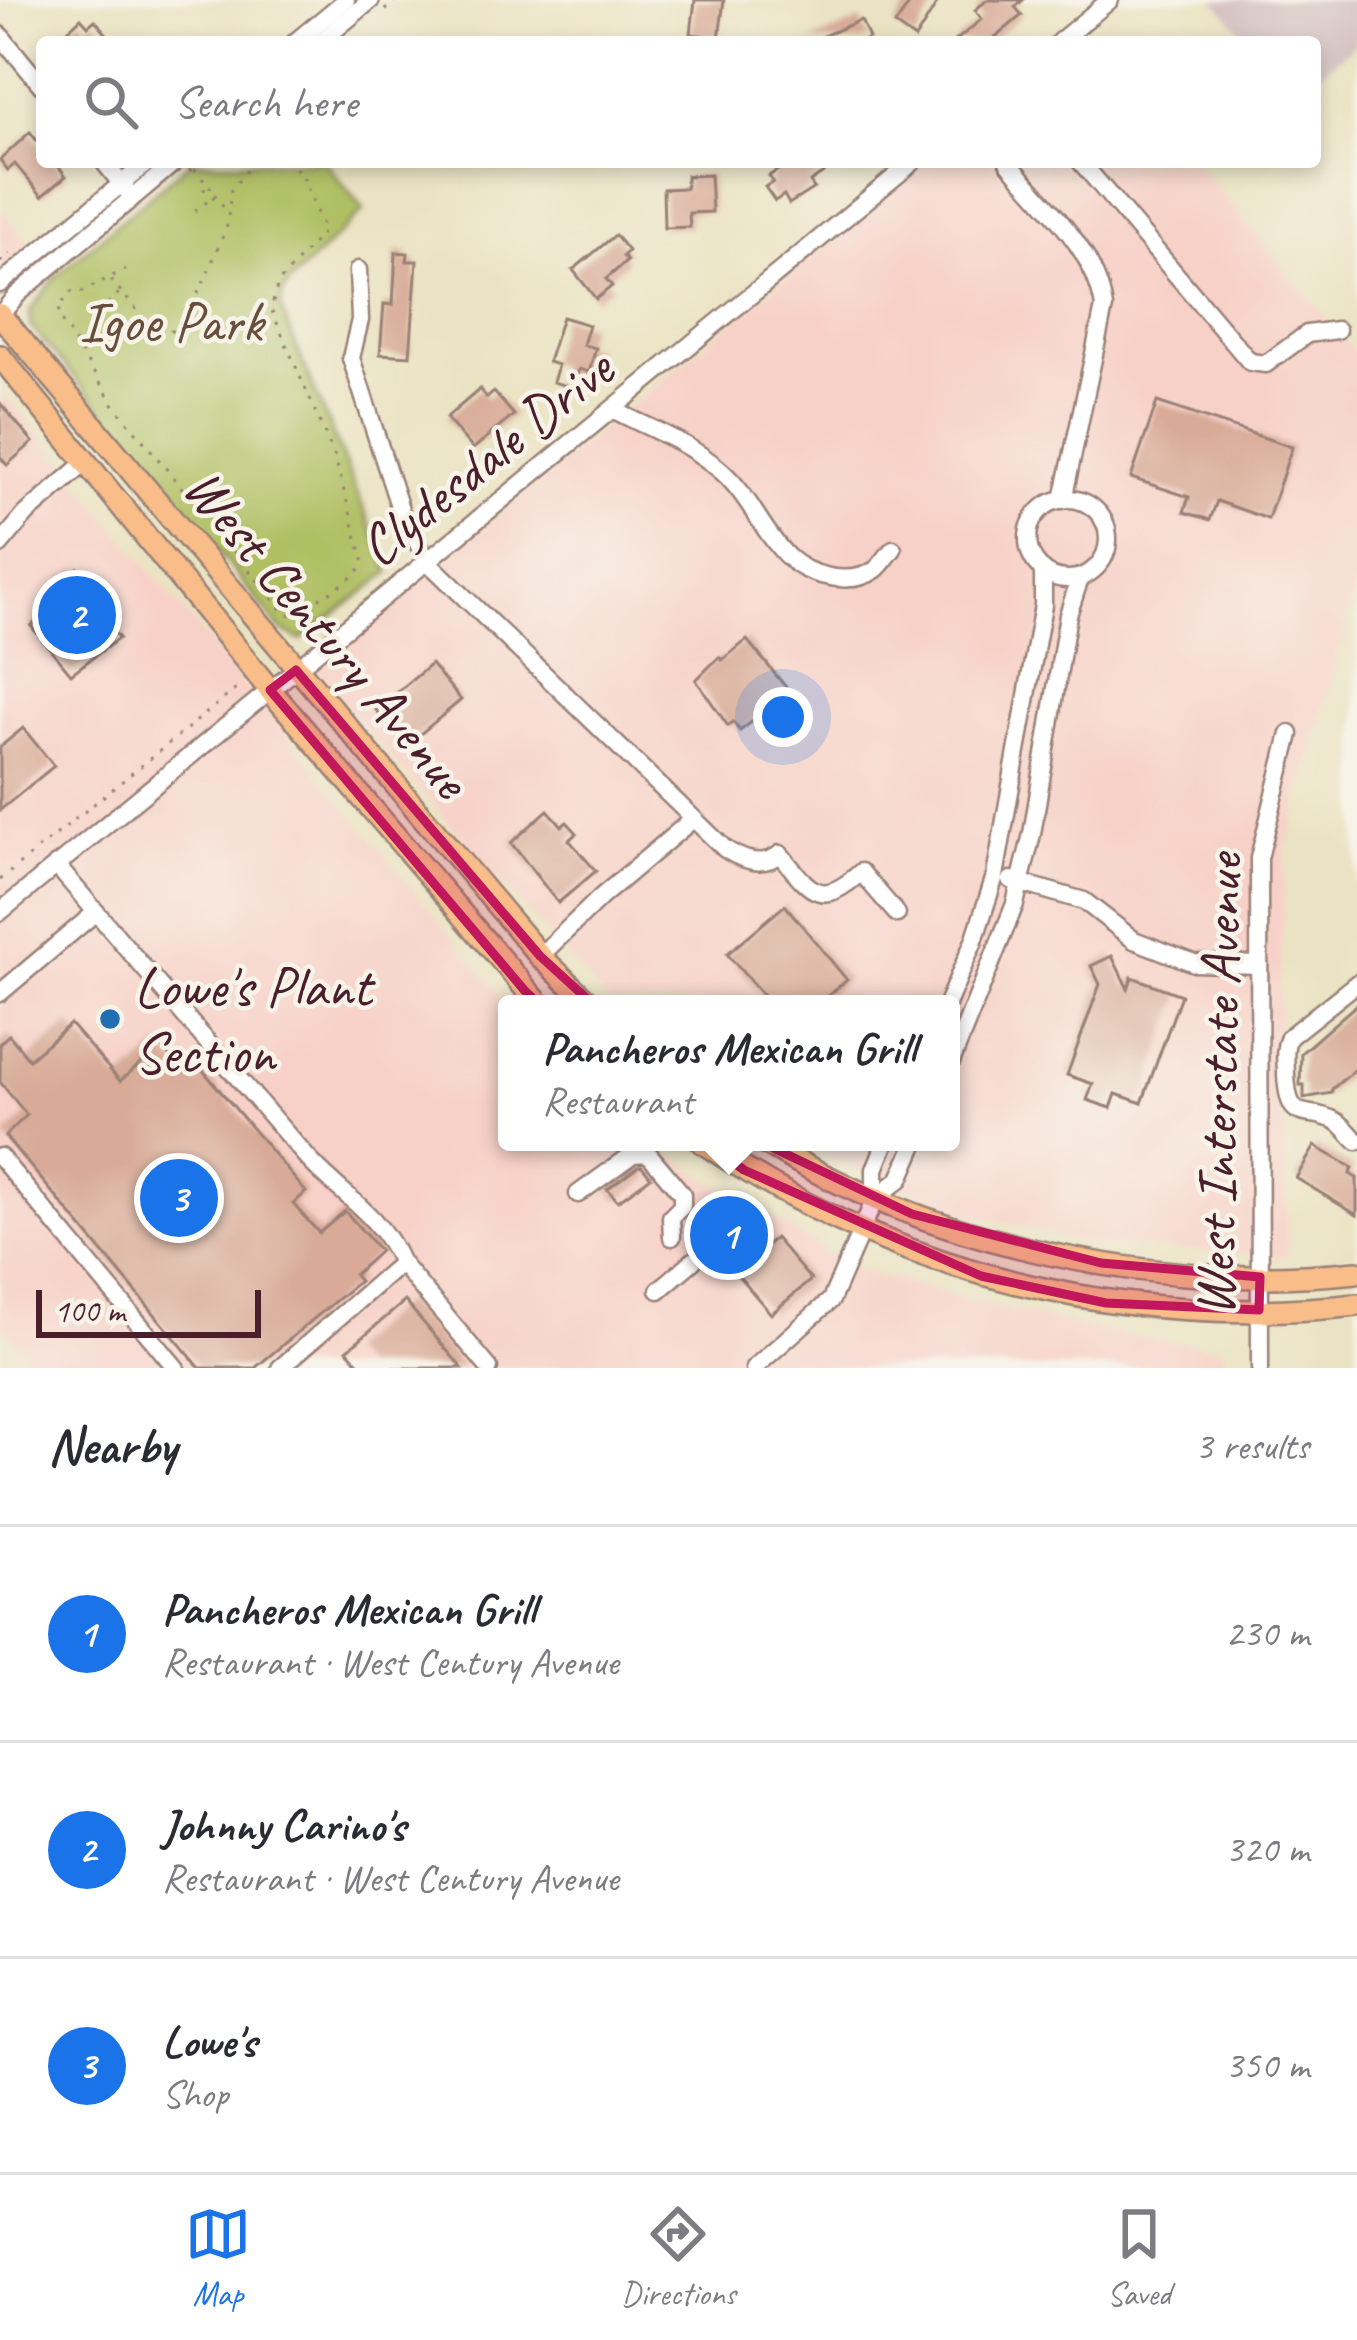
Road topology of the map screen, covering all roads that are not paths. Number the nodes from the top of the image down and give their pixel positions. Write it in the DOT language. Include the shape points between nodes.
graph roads {
  1 [pos="346,0"];
  2 [pos="371,0"];
  3 [pos="1110,0"];
  4 [pos="0,35"];
  5 [pos="302,36"];
  6 [pos="327,36"];
  7 [pos="1066,36"];
  8 [pos="36,79"];
  9 [pos="109,168"];
  10 [pos="144,168"];
  11 [pos="177,168"];
  12 [pos="907,168"];
  13 [pos="1013,168"];
  14 [pos="1086,168"];
  15 [pos="127,190"];
  16 [pos="358,270"];
  17 [pos="0,284"];
  18 [pos="0,315"];
  19 [pos="1337,330"];
  20 [pos="0,356"];
  21 [pos="0,376"];
  22 [pos="25,390"];
  23 [pos="614,410"];
  24 [pos="84,464"];
  25 [pos="1063,500"];
  26 [pos="0,545"];
  27 [pos="893,549"];
  28 [pos="428,562"];
  29 [pos="1043,570"];
  30 [pos="1080,578"];
  31 [pos="296,670"];
  32 [pos="270,690"];
  33 [pos="1290,734"];
  34 [pos="693,819"];
  35 [pos="56,866"];
  36 [pos="995,876"];
  37 [pos="1021,882"];
  38 [pos="0,911"];
  39 [pos="96,912"];
  40 [pos="896,914"];
  41 [pos="540,956"];
  42 [pos="1259,965"];
  43 [pos="1357,983"];
  44 [pos="0,993"];
  45 [pos="530,995"];
  46 [pos="581,995"];
  47 [pos="950,995"];
  48 [pos="960,1041"];
  49 [pos="1357,1141"];
  50 [pos="716,1151"];
  51 [pos="781,1151"];
  52 [pos="882,1151"];
  53 [pos="912,1151"];
  54 [pos="0,1157"];
  55 [pos="578,1194"];
  56 [pos="875,1199"];
  57 [pos="862,1230"];
  58 [pos="673,1237"];
  59 [pos="693,1261"];
  60 [pos="401,1263"];
  61 [pos="1357,1272"];
  62 [pos="1260,1277"];
  63 [pos="659,1290"];
  64 [pos="1357,1305"];
  65 [pos="1259,1310"];
  66 [pos="176,1368"];
  67 [pos="280,1368"];
  68 [pos="489,1368"];
  69 [pos="754,1368"];
  70 [pos="1260,1368"];
  1 -- 5 [label="street"];
  2 -- 6 [label="street"];
  3 -- 7 [label="street"];
  4 -- 8 [label="street"];
  9 -- 15 [label="street"];
  10 -- 15 [label="street"];
  11 -- 15 [label="street"];
  12 -- 23 [label="street, Clydesdale Drive"];
  13 -- 25 [label="street" via="1085,255 1103,297 1104,324"];
  14 -- 19 [label="street" via="1250,362 1266,364 1307,334"];
  15 -- 17 [label="street"];
  15 -- 18 [label="street"];
  16 -- 28 [label="street" via="352,358 401,512"];
  18 -- 31 [label="main road, West Century Avenue"];
  20 -- 22 [label="main road, West Century Avenue"];
  21 -- 22 [label="main road"];
  22 -- 24 [label="main road, West Century Avenue"];
  23 -- 27 [label="street" via="722,470 788,557 818,575 874,571"];
  23 -- 28 [label="street, Clydesdale Drive"];
  24 -- 26 [label="street"];
  24 -- 32 [label="main road, West Century Avenue"];
  25 -- 29 [label="street" via="1040,511 1028,535"];
  25 -- 30 [label="street" via="1099,513 1108,538 1101,562"];
  28 -- 31 [label="street, Clydesdale Drive"];
  28 -- 34 [label="street"];
  29 -- 30 [label="street"];
  29 -- 36 [label="street"];
  30 -- 37 [label="street"];
  31 -- 32 [label="street, Clydesdale Drive"];
  31 -- 41 [label="main road, West Century Avenue"];
  32 -- 35 [label="street, Clydesdale Drive"];
  32 -- 45 [label="main road, West Century Avenue"];
  33 -- 42 [label="street, West Interstate Avenue" via="1261,840"];
  34 -- 40 [label="street" via="740,857 764,862 779,854 816,892 837,892 861,872"];
  34 -- 41 [label="street"];
  35 -- 38 [label="street, Clydesdale Drive"];
  35 -- 39 [label="street"];
  36 -- 37 [label="street"];
  36 -- 47 [label="street"];
  37 -- 42 [label="street" via="1084,901 1134,940 1164,952 1204,965"];
  37 -- 48 [label="street"];
  39 -- 44 [label="street"];
  39 -- 60 [label="street" via="308,1160 360,1203"];
  41 -- 46 [label="main road, West Century Avenue"];
  42 -- 62 [label="street, West Interstate Avenue"];
  43 -- 49 [label="street" via="1285,1046 1294,1106 1332,1119"];
  50 -- 57 [label="main road"];
  51 -- 56 [label="main road"];
  52 -- 56 [label="street"];
  53 -- 56 [label="street" via="901,1179"];
  54 -- 66 [label="street"];
  55 -- 58 [label="street" via="633,1154 648,1153 682,1194 671,1216"];
  56 -- 57 [label="street"];
  56 -- 62 [label="main road" via="1101,1263"];
  57 -- 65 [label="main road" via="981,1276 1106,1304"];
  57 -- 69 [label="street" via="831,1300"];
  59 -- 63 [label="street"];
  60 -- 67 [label="street"];
  60 -- 68 [label="street"];
  61 -- 62 [label="main road"];
  62 -- 65 [label="street, West Interstate Avenue"];
  64 -- 65 [label="main road"];
  65 -- 70 [label="street, West Interstate Avenue"];
}
